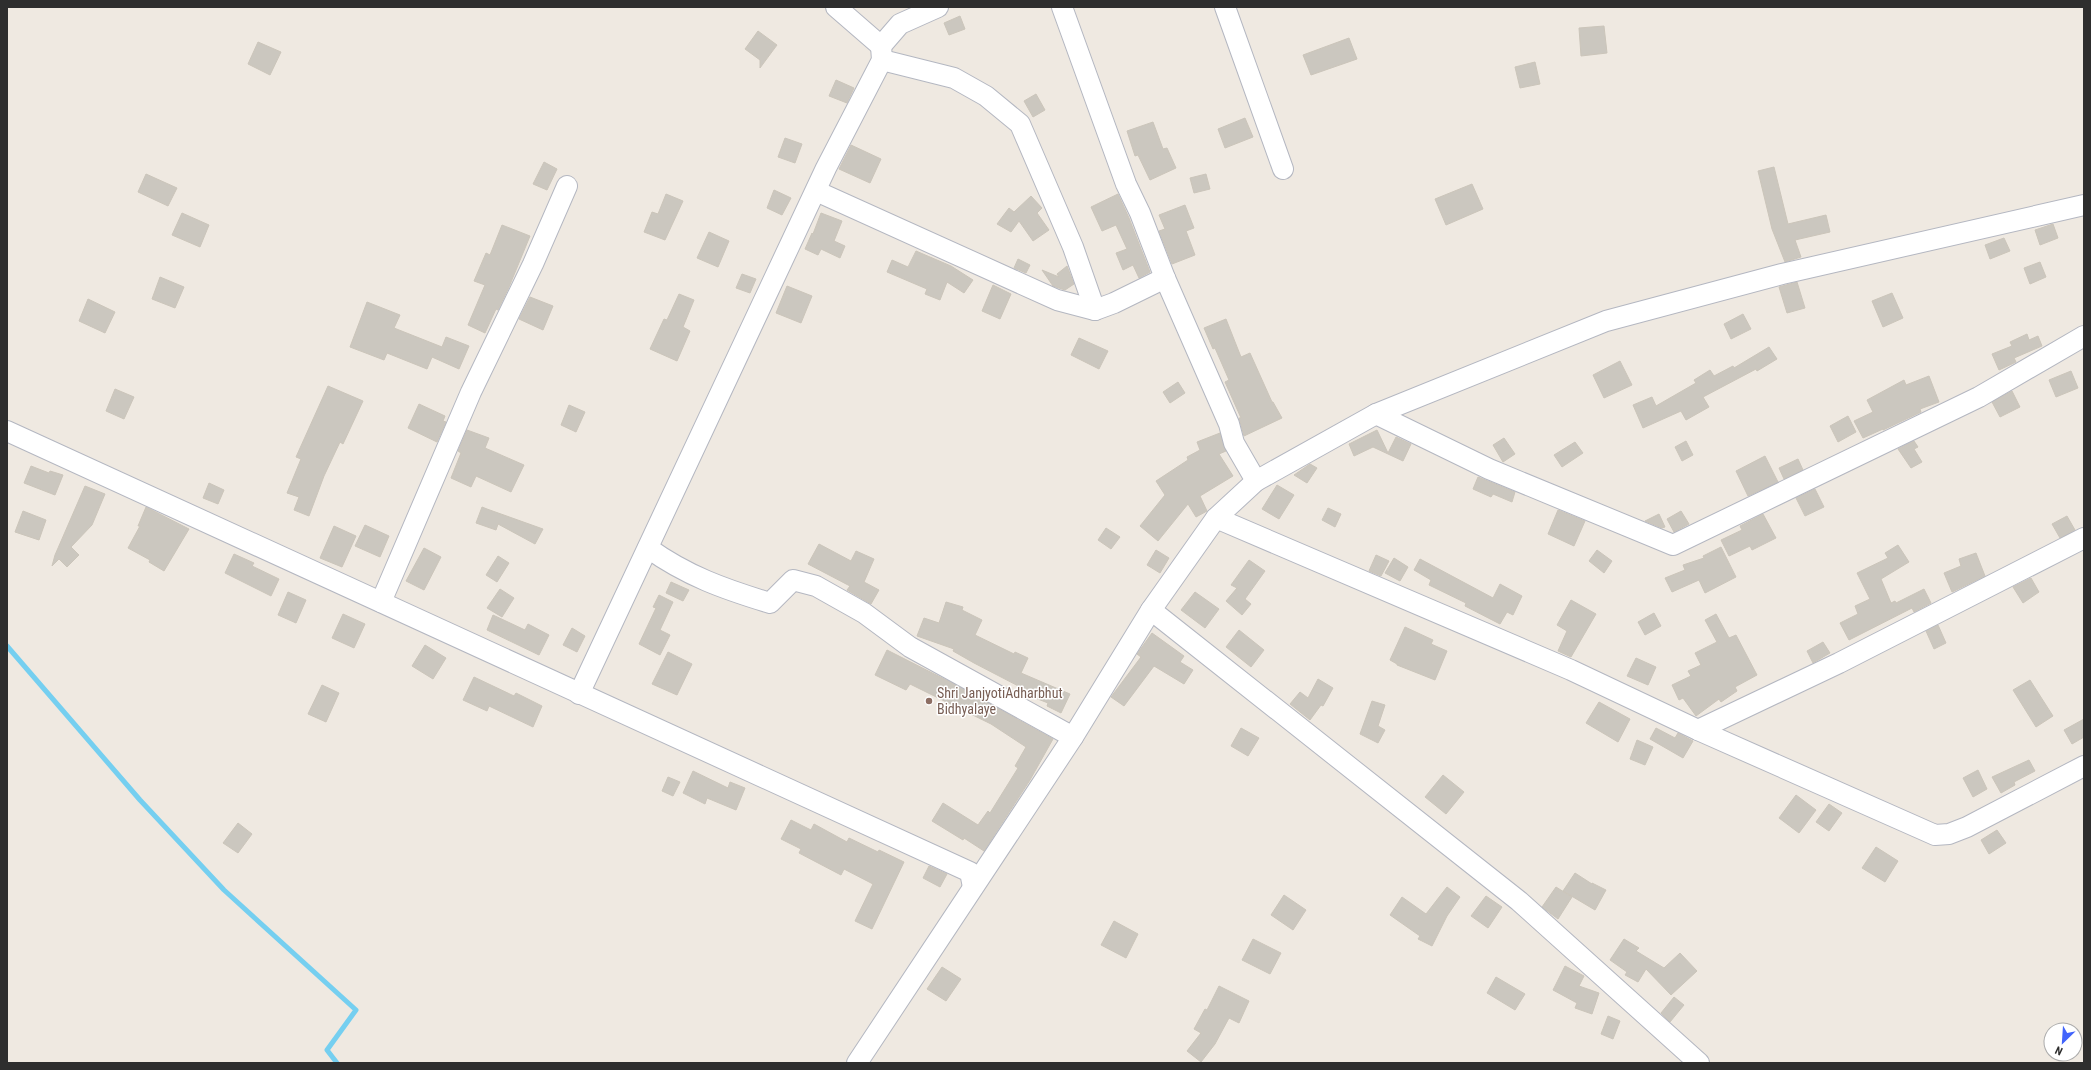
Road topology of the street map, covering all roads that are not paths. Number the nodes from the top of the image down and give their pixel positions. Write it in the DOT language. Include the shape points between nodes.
graph roads {
  1 [pos="836,7"];
  2 [pos="938,7"];
  3 [pos="1062,7"];
  4 [pos="1225,7"];
  5 [pos="881,53"];
  6 [pos="1283,169"];
  7 [pos="567,186"];
  8 [pos="816,191"];
  9 [pos="2084,205"];
  10 [pos="1165,278"];
  11 [pos="1095,310"];
  12 [pos="2084,336"];
  13 [pos="1376,414"];
  14 [pos="7,431"];
  15 [pos="1256,481"];
  16 [pos="1216,518"];
  17 [pos="2084,538"];
  18 [pos="648,548"];
  19 [pos="381,602"];
  20 [pos="1151,610"];
  21 [pos="579,694"];
  22 [pos="1698,730"];
  23 [pos="1073,737"];
  24 [pos="2084,766"];
  25 [pos="973,887"];
  26 [pos="857,1063"];
  27 [pos="1699,1063"];
  1 -- 5 [label="street"];
  2 -- 5 [label="street" via="900,24"];
  3 -- 10 [label="street" via="1126,184"];
  4 -- 6 [label="street"];
  5 -- 8 [label="street"];
  5 -- 11 [label="street" via="954,78 986,96 1020,124 1073,247"];
  7 -- 19 [label="street" via="468,400"];
  8 -- 11 [label="street" via="1057,300"];
  8 -- 18 [label="street"];
  9 -- 13 [label="street" via="1782,274 1606,321"];
  10 -- 11 [label="street"];
  10 -- 15 [label="street" via="1229,424 1234,443"];
  12 -- 13 [label="street" via="1979,397 1673,545 1489,469"];
  13 -- 15 [label="street"];
  14 -- 19 [label="street"];
  15 -- 16 [label="street"];
  16 -- 20 [label="street"];
  16 -- 22 [label="street" via="1571,670"];
  17 -- 22 [label="street" via="1839,663"];
  18 -- 21 [label="street"];
  18 -- 23 [label="street" via="666,561 717,586 770,603 793,580 816,586 864,613 910,647"];
  19 -- 21 [label="street"];
  20 -- 23 [label="street"];
  20 -- 27 [label="street" via="1519,901"];
  21 -- 25 [label="street" via="970,872"];
  22 -- 24 [label="street" via="1935,835 1949,834 1966,827"];
  23 -- 25 [label="street"];
  25 -- 26 [label="street"];
}
